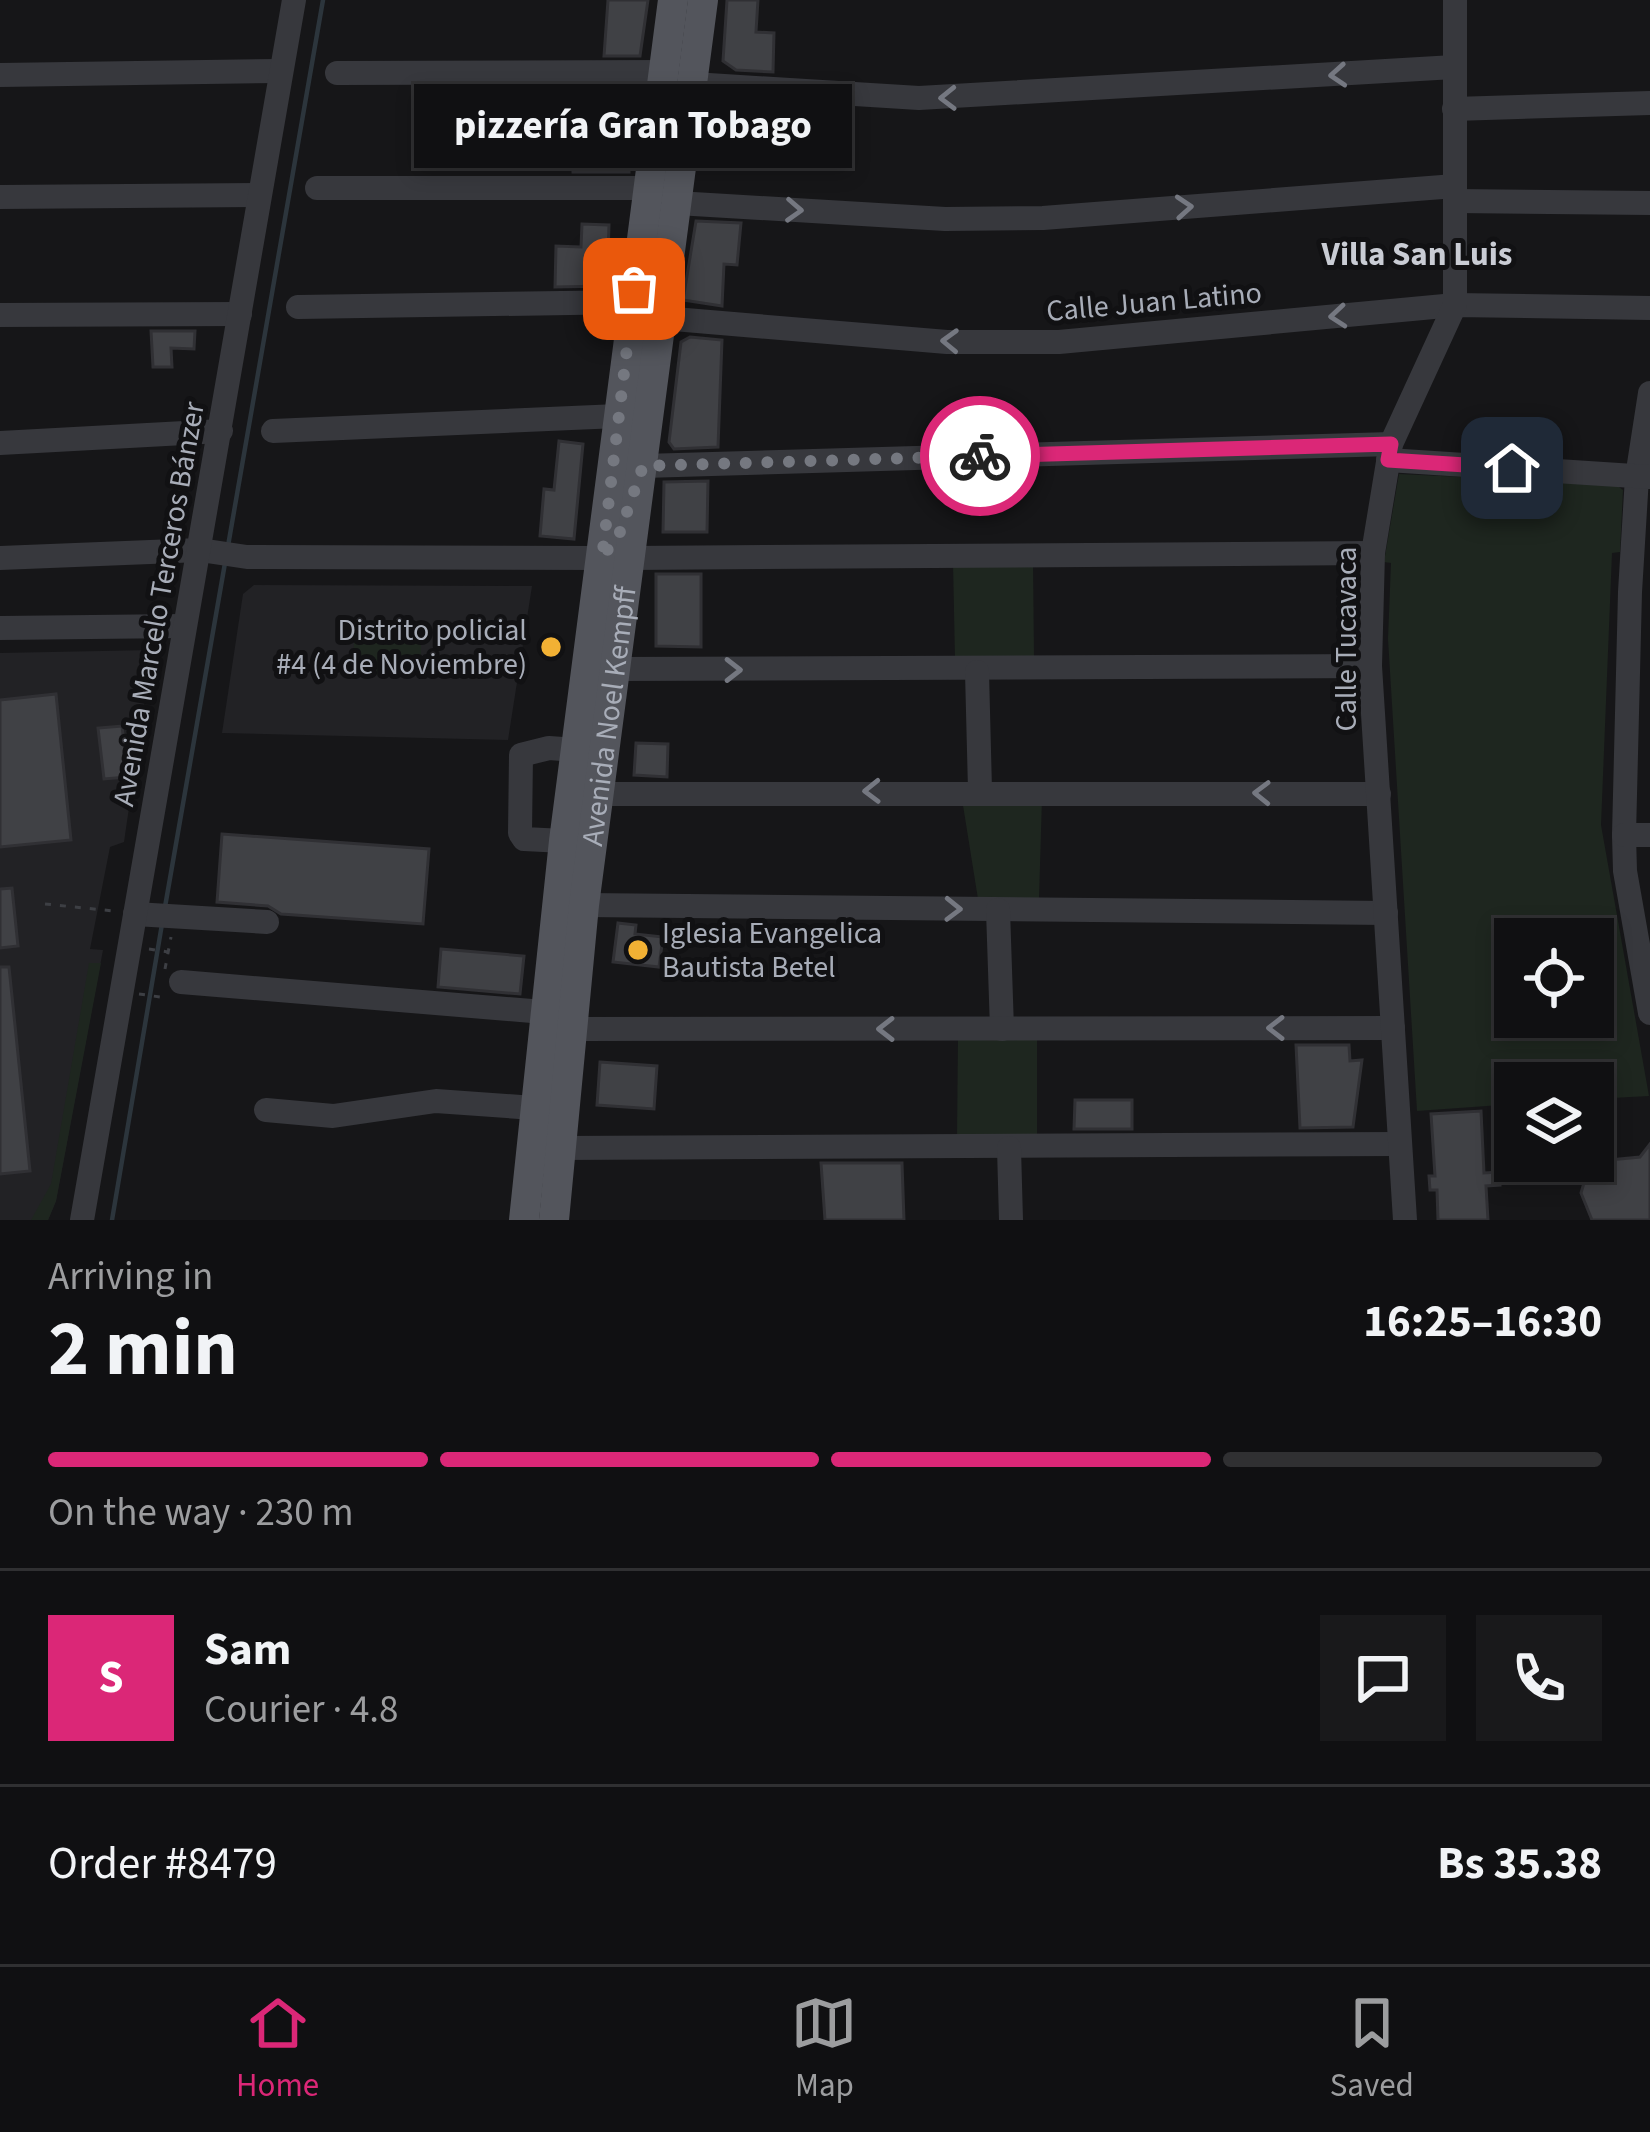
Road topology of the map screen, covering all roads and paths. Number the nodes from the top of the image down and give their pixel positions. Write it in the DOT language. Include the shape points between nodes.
graph roads {
  1 [pos="294,0"];
  2 [pos="673,0"];
  3 [pos="704,0"];
  4 [pos="1455,0"];
  5 [pos="1454,67"];
  6 [pos="280,71"];
  7 [pos="337,73"];
  8 [pos="0,75"];
  9 [pos="673,82"];
  10 [pos="1650,103"];
  11 [pos="1454,110"];
  12 [pos="317,188"];
  13 [pos="649,188"];
  14 [pos="1455,194"];
  15 [pos="260,196"];
  16 [pos="0,197"];
  17 [pos="677,203"];
  18 [pos="1650,203"];
  19 [pos="634,295"];
  20 [pos="1455,305"];
  21 [pos="298,307"];
  22 [pos="1650,308"];
  23 [pos="240,314"];
  24 [pos="0,315"];
  25 [pos="662,318"];
  26 [pos="1650,393"];
  27 [pos="618,416"];
  28 [pos="221,431"];
  29 [pos="273,431"];
  30 [pos="0,443"];
  31 [pos="1389,452"];
  32 [pos="642,471"];
  33 [pos="1644,477"];
  34 [pos="1372,553"];
  35 [pos="208,554"];
  36 [pos="0,558"];
  37 [pos="616,558"];
  38 [pos="1640,592"];
  39 [pos="183,626"];
  40 [pos="0,628"];
  41 [pos="617,662"];
  42 [pos="1370,666"];
  43 [pos="977,672"];
  44 [pos="1639,712"];
  45 [pos="576,750"];
  46 [pos="980,790"];
  47 [pos="599,794"];
  48 [pos="1378,794"];
  49 [pos="1624,835"];
  50 [pos="1650,835"];
  51 [pos="564,841"];
  52 [pos="44,904"];
  53 [pos="584,905"];
  54 [pos="98,909"];
  55 [pos="998,910"];
  56 [pos="1386,913"];
  57 [pos="158,917"];
  58 [pos="267,922"];
  59 [pos="150,949"];
  60 [pos="1644,951"];
  61 [pos="167,952"];
  62 [pos="171,989"];
  63 [pos="142,994"];
  64 [pos="1650,1013"];
  65 [pos="562,1019"];
  66 [pos="1393,1028"];
  67 [pos="1002,1029"];
  68 [pos="540,1049"];
  69 [pos="534,1108"];
  70 [pos="266,1110"];
  71 [pos="1400,1144"];
  72 [pos="560,1148"];
  73 [pos="1009,1148"];
  74 [pos="82,1220"];
  75 [pos="524,1220"];
  76 [pos="554,1220"];
  77 [pos="1011,1220"];
  78 [pos="1405,1220"];
  1 -- 6 [label="street, Avenida Marcelo Terceros Bánzer"];
  2 -- 9 [label="main road, Avenida Noel Kempff"];
  3 -- 9 [label="main road, Avenida Noel Kempff"];
  4 -- 5 [label="street, Calle Tucavaca"];
  5 -- 9 [label="street, one-way" via="965,98"];
  5 -- 11 [label="street, Calle Tucavaca"];
  6 -- 8 [label="street"];
  6 -- 15 [label="street, Avenida Marcelo Terceros Bánzer"];
  7 -- 9 [label="street"];
  9 -- 13 [label="main road, Avenida Noel Kempff"];
  9 -- 17 [label="main road" via="664,170"];
  10 -- 11 [label="street"];
  11 -- 14 [label="street, Calle Tucavaca"];
  12 -- 13 [label="street"];
  13 -- 19 [label="main road, Avenida Noel Kempff"];
  17 -- 14 [label="street, one-way" via="1043,218"];
  14 -- 18 [label="street"];
  14 -- 20 [label="street, Calle Tucavaca"];
  15 -- 16 [label="street"];
  15 -- 23 [label="street, Avenida Marcelo Terceros Bánzer"];
  17 -- 19 [label="main road" via="658,221"];
  17 -- 25 [label="main road"];
  19 -- 21 [label="street"];
  19 -- 27 [label="main road, Avenida Noel Kempff"];
  20 -- 22 [label="street, Calle Juan Latino"];
  20 -- 25 [label="street, Calle Juan Latino, one-way" via="1059,342 947,342"];
  20 -- 31 [label="street, Calle Tucavaca"];
  23 -- 24 [label="street"];
  23 -- 28 [label="street, Avenida Marcelo Terceros Bánzer"];
  25 -- 32 [label="main road"];
  26 -- 33 [label="street"];
  27 -- 29 [label="street"];
  27 -- 37 [label="main road, Avenida Noel Kempff"];
  28 -- 30 [label="street"];
  28 -- 35 [label="street, Avenida Marcelo Terceros Bánzer"];
  31 -- 32 [label="street"];
  31 -- 33 [label="street"];
  31 -- 34 [label="street, Calle Tucavaca"];
  32 -- 37 [label="main road"];
  33 -- 38 [label="street"];
  34 -- 37 [label="street"];
  34 -- 42 [label="street, Calle Tucavaca"];
  35 -- 36 [label="street"];
  35 -- 37 [label="street"];
  35 -- 39 [label="street, Avenida Marcelo Terceros Bánzer"];
  37 -- 41 [label="main road, Avenida Noel Kempff"];
  37 -- 45 [label="main road, Avenida Noel Kempff"];
  38 -- 44 [label="street"];
  39 -- 40 [label="street"];
  39 -- 57 [label="street, Avenida Marcelo Terceros Bánzer"];
  41 -- 43 [label="street, one-way"];
  41 -- 47 [label="main road, Avenida Noel Kempff"];
  42 -- 43 [label="street"];
  42 -- 48 [label="street, Calle Tucavaca"];
  43 -- 46 [label="street"];
  44 -- 49 [label="street"];
  45 -- 51 [label="main road, Avenida Noel Kempff"];
  45 -- 51 [label="street" via="521,755 520,833"];
  46 -- 47 [label="street, one-way"];
  48 -- 46 [label="street, one-way"];
  47 -- 53 [label="main road, Avenida Noel Kempff"];
  48 -- 56 [label="street, Calle Tucavaca"];
  49 -- 50 [label="street"];
  49 -- 60 [label="street"];
  51 -- 53 [label="main road" via="569,901"];
  51 -- 65 [label="main road, Avenida Noel Kempff" via="554,938 569,945"];
  52 -- 54 [label="path"];
  53 -- 55 [label="street, one-way"];
  53 -- 65 [label="main road, Avenida Noel Kempff"];
  55 -- 56 [label="street"];
  55 -- 67 [label="street"];
  56 -- 66 [label="street, Calle Tucavaca"];
  57 -- 58 [label="street"];
  57 -- 61 [label="path"];
  57 -- 74 [label="street, Avenida Marcelo Terceros Bánzer"];
  59 -- 61 [label="path"];
  60 -- 64 [label="street"];
  61 -- 62 [label="path"];
  62 -- 63 [label="path"];
  62 -- 65 [label="street"];
  67 -- 65 [label="street, one-way"];
  65 -- 68 [label="main road, Avenida Noel Kempff"];
  65 -- 72 [label="main road, Avenida Noel Kempff"];
  66 -- 67 [label="street, one-way"];
  66 -- 71 [label="street, Calle Tucavaca"];
  68 -- 69 [label="main road, Avenida Noel Kempff"];
  68 -- 72 [label="main road" via="548,1124"];
  69 -- 70 [label="street" via="436,1101 333,1116"];
  69 -- 75 [label="main road, Avenida Noel Kempff"];
  71 -- 73 [label="street"];
  71 -- 78 [label="street, Calle Tucavaca"];
  72 -- 73 [label="street"];
  72 -- 76 [label="main road, Avenida Noel Kempff"];
  73 -- 77 [label="street"];
}
